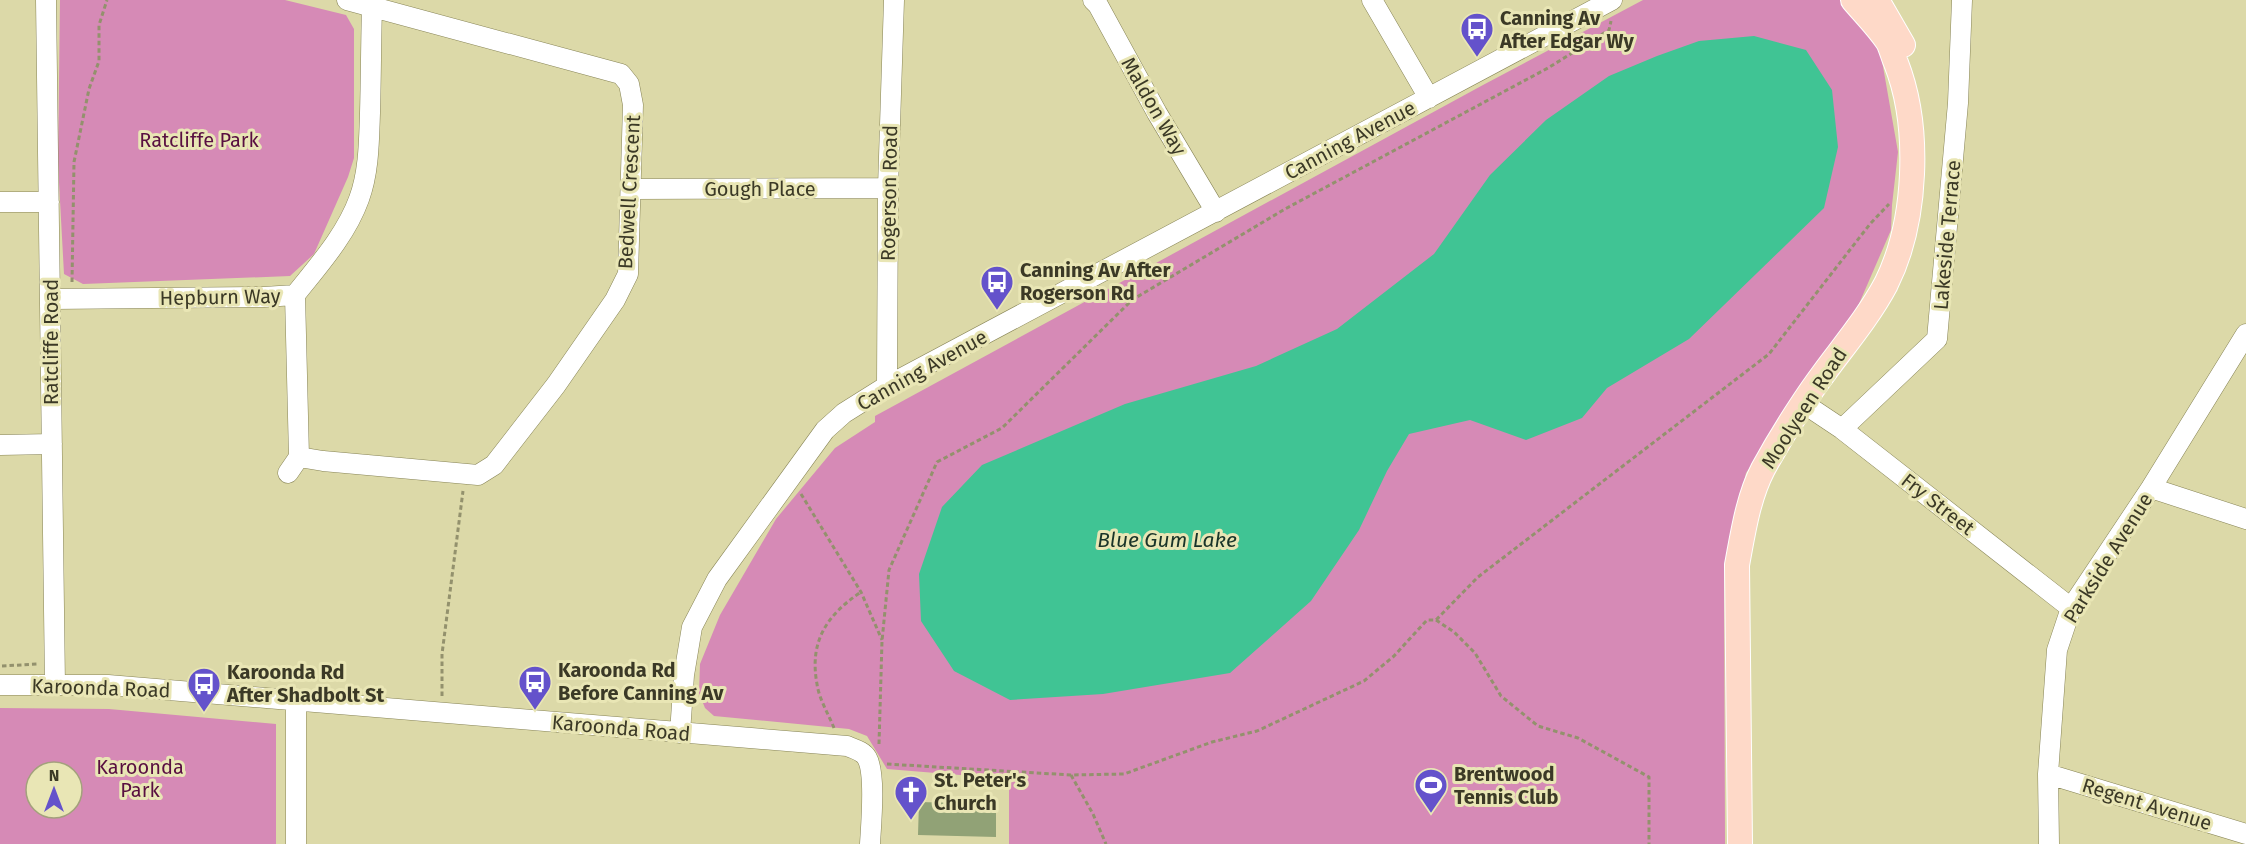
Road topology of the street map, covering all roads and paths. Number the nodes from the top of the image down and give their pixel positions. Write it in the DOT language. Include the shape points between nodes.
graph roads {
  1 [pos="46,0"];
  2 [pos="107,0"];
  3 [pos="347,0"];
  4 [pos="894,0"];
  5 [pos="1093,0"];
  6 [pos="1372,0"];
  7 [pos="1853,0"];
  8 [pos="1877,0"];
  9 [pos="1962,0"];
  10 [pos="1610,1"];
  11 [pos="372,7"];
  12 [pos="1429,98"];
  13 [pos="888,188"];
  14 [pos="632,189"];
  15 [pos="1909,197"];
  16 [pos="0,202"];
  17 [pos="49,202"];
  18 [pos="1216,212"];
  19 [pos="295,295"];
  20 [pos="52,299"];
  21 [pos="72,299"];
  22 [pos="2246,334"];
  23 [pos="887,386"];
  24 [pos="1809,407"];
  25 [pos="1842,429"];
  26 [pos="52,444"];
  27 [pos="0,445"];
  28 [pos="465,474"];
  29 [pos="788,479"];
  30 [pos="2151,489"];
  31 [pos="2246,519"];
  32 [pos="861,592"];
  33 [pos="2071,608"];
  34 [pos="1436,620"];
  35 [pos="882,641"];
  36 [pos="56,684"];
  37 [pos="0,685"];
  38 [pos="296,700"];
  39 [pos="441,712"];
  40 [pos="680,733"];
  41 [pos="842,741"];
  42 [pos="879,750"];
  43 [pos="883,758"];
  44 [pos="2048,774"];
  45 [pos="1071,775"];
  46 [pos="2246,834"];
  47 [pos="296,844"];
  48 [pos="870,844"];
  49 [pos="1106,844"];
  50 [pos="1649,844"];
  51 [pos="1740,844"];
  52 [pos="1753,844"];
  53 [pos="2049,844"];
  1 -- 17 [label="street, Ratcliffe Road"];
  2 -- 21 [label="path" via="99,25 99,61 74,162"];
  3 -- 11 [label="street, Bedwell Crescent"];
  4 -- 13 [label="street, Rogerson Road"];
  5 -- 18 [label="street, Maldon Way"];
  6 -- 12 [label="street"];
  7 -- 15 [label="main road, Moolyeen Road" via="1888,42 1905,87 1912,129"];
  8 -- 24 [label="main road, Moolyeen Road" via="1902,41 1920,91 1926,131 1925,188 1904,274 1890,302"];
  9 -- 25 [label="street, Lakeside Terrace" via="1958,103 1937,339"];
  10 -- 12 [label="street, Canning Avenue"];
  10 -- 35 [label="path" via="1613,12 1609,30 1548,68 1285,209 1131,300 1002,428 937,462 889,570"];
  11 -- 14 [label="street, Bedwell Crescent" via="621,74 629,84 633,105"];
  11 -- 19 [label="street, Hepburn Way" via="369,135 359,198 336,240"];
  12 -- 18 [label="street, Canning Avenue"];
  13 -- 14 [label="street, Gough Place"];
  13 -- 23 [label="street, Rogerson Road"];
  14 -- 28 [label="street, Bedwell Crescent" via="628,274 615,300 494,465 478,475"];
  15 -- 24 [label="main road, Moolyeen Road" via="1899,254 1886,283"];
  15 -- 34 [label="path" via="1896,197 1870,224 1769,354 1478,577"];
  16 -- 17 [label="street"];
  17 -- 20 [label="street, Ratcliffe Road"];
  18 -- 23 [label="street, Canning Avenue"];
  19 -- 21 [label="street, Hepburn Way"];
  19 -- 28 [label="street, Bedwell Crescent" via="294,465 323,461"];
  20 -- 21 [label="street, Hepburn Way"];
  20 -- 26 [label="street, Ratcliffe Road"];
  22 -- 30 [label="street, Parkside Avenue"];
  23 -- 29 [label="street, Canning Avenue" via="825,430"];
  24 -- 25 [label="street, Fry Street"];
  24 -- 51 [label="main road, Moolyeen Road" via="1762,471 1737,565"];
  24 -- 52 [label="main road, Moolyeen Road" via="1770,485 1754,536 1750,566"];
  25 -- 33 [label="street, Fry Street"];
  26 -- 27 [label="street"];
  26 -- 36 [label="street, Ratcliffe Road"];
  28 -- 39 [label="path" via="442,654"];
  29 -- 32 [label="path" via="798,488"];
  29 -- 40 [label="street, Canning Avenue" via="717,579 692,627"];
  30 -- 31 [label="street"];
  30 -- 33 [label="street, Parkside Avenue"];
  32 -- 35 [label="path"];
  32 -- 41 [label="path" via="841,606 822,629 817,657 817,685"];
  33 -- 44 [label="street, Parkside Avenue" via="2057,650"];
  34 -- 45 [label="path" via="1427,620 1364,681 1257,732 1212,742 1124,774"];
  34 -- 50 [label="path" via="1475,653 1501,696 1538,726 1578,738 1649,777"];
  35 -- 42 [label="path"];
  36 -- 37 [label="street, Karoonda Road"];
  36 -- 38 [label="street, Karoonda Road"];
  38 -- 39 [label="street, Karoonda Road"];
  38 -- 47 [label="street"];
  39 -- 40 [label="street, Karoonda Road"];
  40 -- 41 [label="street, Karoonda Road"];
  41 -- 48 [label="street" via="869,761"];
  43 -- 45 [label="path" via="887,764"];
  44 -- 46 [label="street, Regent Avenue"];
  44 -- 53 [label="street, Parkside Avenue"];
  45 -- 49 [label="path"];
}
